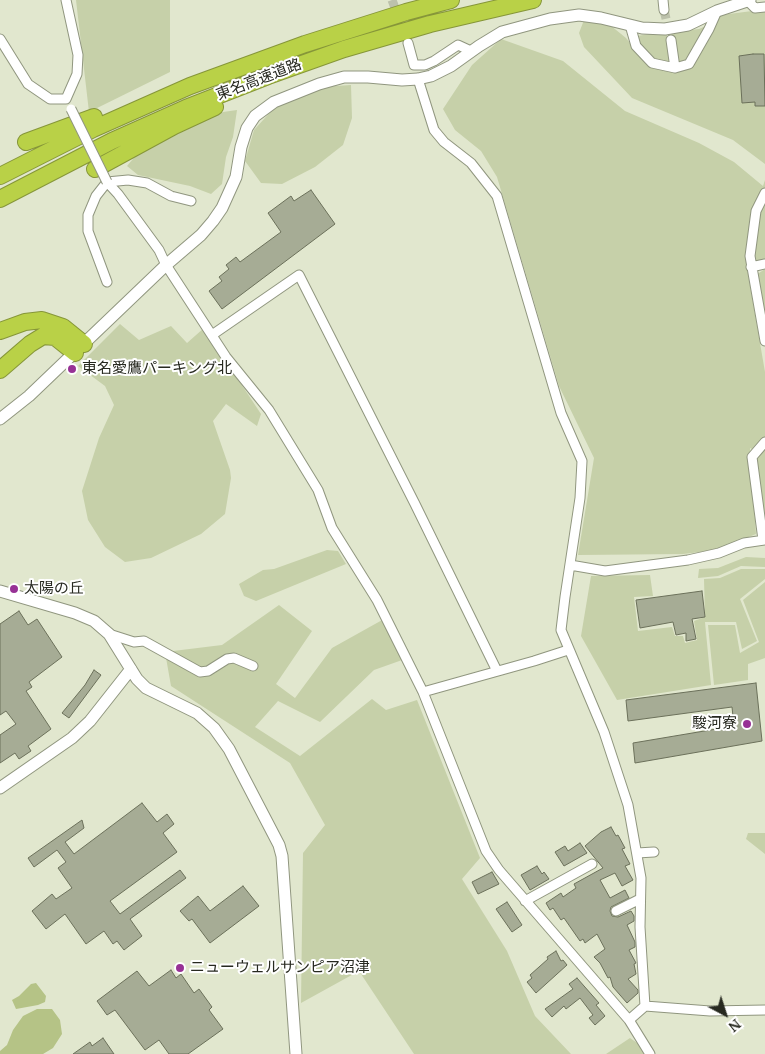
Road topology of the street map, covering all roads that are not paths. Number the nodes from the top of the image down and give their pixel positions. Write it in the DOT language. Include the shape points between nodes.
graph roads {
  1 [pos="66,0"];
  2 [pos="451,0"];
  3 [pos="533,0"];
  4 [pos="663,0"];
  5 [pos="749,0"];
  6 [pos="765,7"];
  7 [pos="664,10"];
  8 [pos="717,11"];
  9 [pos="630,25"];
  10 [pos="0,39"];
  11 [pos="671,40"];
  12 [pos="408,43"];
  13 [pos="344,49"];
  14 [pos="472,51"];
  15 [pos="251,63"];
  16 [pos="676,68"];
  17 [pos="418,79"];
  18 [pos="66,99"];
  19 [pos="26,142"];
  20 [pos="95,169"];
  21 [pos="0,176"];
  22 [pos="107,182"];
  23 [pos="765,192"];
  24 [pos="0,199"];
  25 [pos="191,201"];
  26 [pos="166,264"];
  27 [pos="765,264"];
  28 [pos="751,267"];
  29 [pos="107,282"];
  30 [pos="0,331"];
  31 [pos="212,335"];
  32 [pos="765,341"];
  33 [pos="80,348"];
  34 [pos="0,370"];
  35 [pos="0,419"];
  36 [pos="765,442"];
  37 [pos="764,540"];
  38 [pos="570,566"];
  39 [pos="0,591"];
  40 [pos="109,634"];
  41 [pos="568,650"];
  42 [pos="254,666"];
  43 [pos="131,669"];
  44 [pos="497,671"];
  45 [pos="423,692"];
  46 [pos="0,788"];
  47 [pos="654,852"];
  48 [pos="637,853"];
  49 [pos="592,864"];
  50 [pos="640,899"];
  51 [pos="525,901"];
  52 [pos="616,911"];
  53 [pos="645,1006"];
  54 [pos="765,1010"];
  55 [pos="629,1020"];
  56 [pos="296,1054"];
  57 [pos="650,1054"];
  1 -- 18 [label="street" via="78,55 77,74"];
  2 -- 15 [label="highway, 東名高速道路"];
  3 -- 13 [label="highway, 東名高速道路" via="430,24"];
  4 -- 7 [label="street"];
  5 -- 6 [label="street" via="755,8"];
  5 -- 8 [label="street"];
  8 -- 9 [label="street" via="679,28 657,30"];
  8 -- 16 [label="street" via="689,64"];
  9 -- 14 [label="street" via="579,15 550,19 502,32"];
  9 -- 16 [label="street" via="636,46 652,64"];
  10 -- 18 [label="street" via="28,84 50,99"];
  11 -- 16 [label="street"];
  12 -- 14 [label="street" via="414,66 434,61 458,45"];
  13 -- 20 [label="highway" via="174,126"];
  13 -- 24 [label="highway, 東名高速道路" via="186,108 112,141"];
  14 -- 17 [label="street" via="446,69"];
  15 -- 19 [label="highway" via="150,94"];
  15 -- 21 [label="highway, 東名高速道路" via="140,108"];
  17 -- 26 [label="street" via="354,76 336,79 266,107 247,128 236,177 222,208 201,235"];
  17 -- 38 [label="street" via="434,130 444,142 471,162 497,196 561,413 582,461"];
  18 -- 22 [label="street, bridge"];
  22 -- 25 [label="street" via="128,180 147,183 171,196"];
  22 -- 26 [label="street"];
  22 -- 29 [label="street" via="96,196 88,215 88,231"];
  23 -- 28 [label="street" via="756,211"];
  26 -- 31 [label="street"];
  26 -- 33 [label="street"];
  27 -- 28 [label="street"];
  28 -- 32 [label="street"];
  30 -- 33 [label="highway" via="24,322 42,320 63,327"];
  31 -- 44 [label="street" via="299,275"];
  31 -- 45 [label="street" via="269,410 318,490 332,528 377,600"];
  33 -- 34 [label="highway" via="55,337 43,336"];
  33 -- 35 [label="street"];
  36 -- 37 [label="street" via="752,457"];
  37 -- 38 [label="street" via="744,542 719,553 688,560 614,570"];
  38 -- 41 [label="street" via="561,630"];
  39 -- 40 [label="street" via="75,612 94,621"];
  40 -- 42 [label="street" via="134,642 144,641 200,672 234,658"];
  40 -- 43 [label="street"];
  41 -- 44 [label="street"];
  41 -- 48 [label="street" via="619,774"];
  43 -- 46 [label="street" via="90,721 72,738"];
  43 -- 56 [label="street" via="146,688 197,713 214,728 229,749 279,845"];
  44 -- 45 [label="street"];
  45 -- 51 [label="street" via="486,851"];
  47 -- 48 [label="street"];
  48 -- 50 [label="street"];
  49 -- 51 [label="street"];
  50 -- 52 [label="street"];
  50 -- 53 [label="street"];
  51 -- 55 [label="street"];
  53 -- 54 [label="street" via="710,1011"];
  53 -- 55 [label="street"];
  55 -- 57 [label="street"];
}
